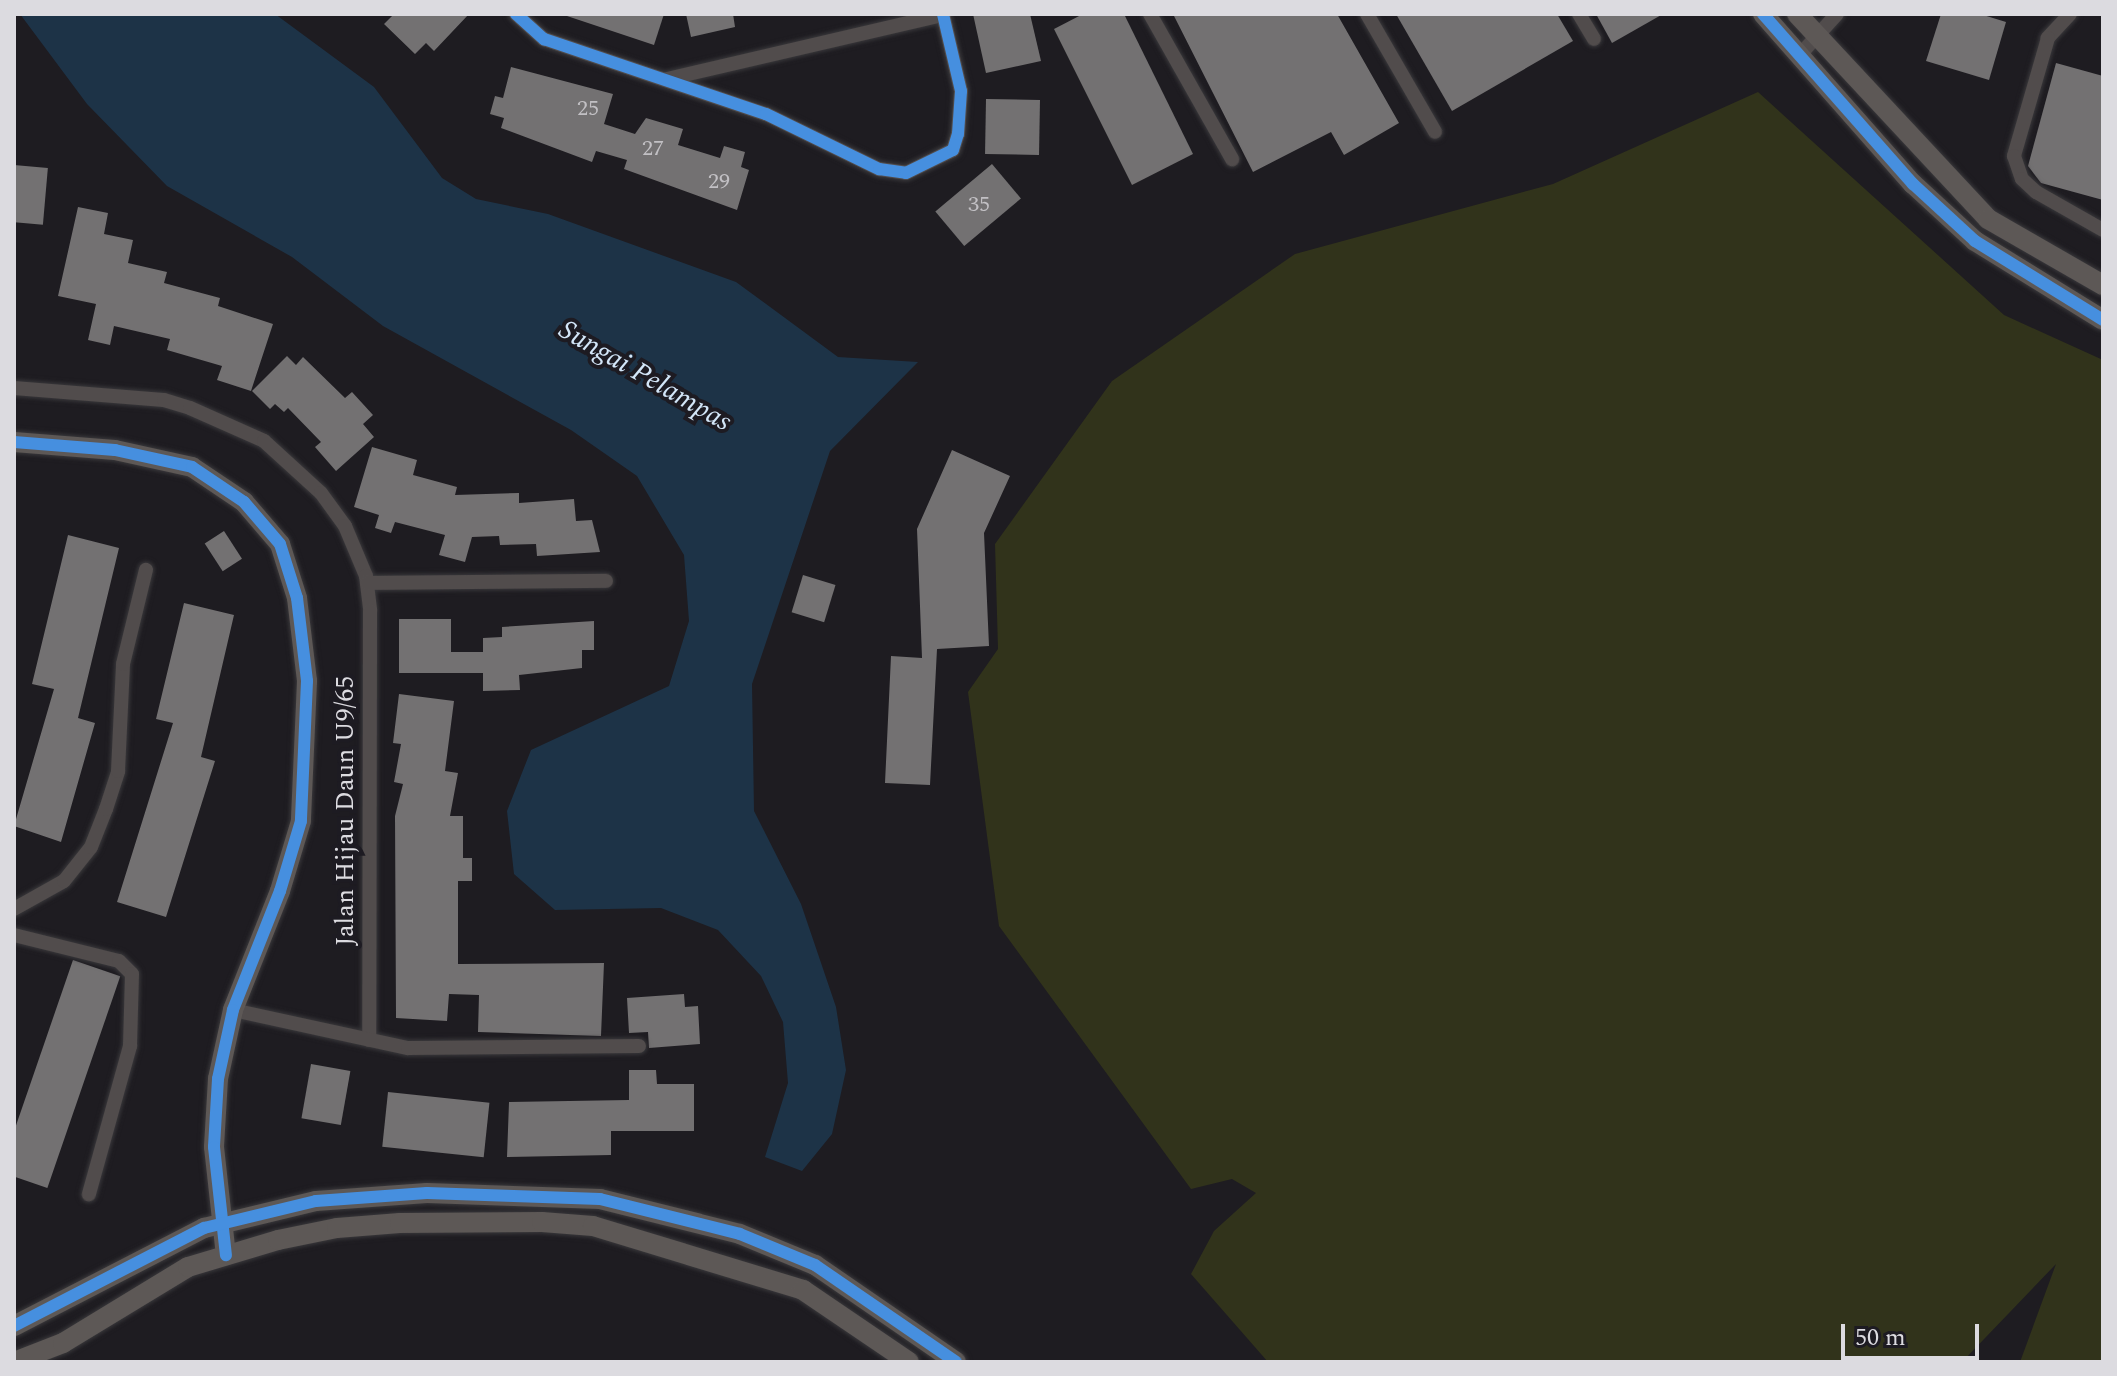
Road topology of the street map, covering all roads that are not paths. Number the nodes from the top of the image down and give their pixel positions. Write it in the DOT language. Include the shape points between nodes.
graph roads {
  1 [pos="1150,14"];
  2 [pos="1367,14"];
  3 [pos="1579,14"];
  4 [pos="1797,14"];
  5 [pos="1837,14"];
  6 [pos="2070,14"];
  7 [pos="943,15"];
  8 [pos="524,17"];
  9 [pos="1770,17"];
  10 [pos="1815,36"];
  11 [pos="1594,39"];
  12 [pos="1798,57"];
  13 [pos="666,80"];
  14 [pos="1435,132"];
  15 [pos="1232,159"];
  16 [pos="2103,230"];
  17 [pos="2103,285"];
  18 [pos="2103,320"];
  19 [pos="14,388"];
  20 [pos="14,442"];
  21 [pos="146,570"];
  22 [pos="606,581"];
  23 [pos="367,583"];
  24 [pos="14,909"];
  25 [pos="14,935"];
  26 [pos="233,1010"];
  27 [pos="369,1040"];
  28 [pos="639,1046"];
  29 [pos="89,1194"];
  30 [pos="221,1225"];
  31 [pos="226,1255"];
  32 [pos="14,1326"];
  33 [pos="14,1362"];
  34 [pos="909,1362"];
  35 [pos="956,1362"];
  1 -- 15 [label="street"];
  2 -- 14 [label="street"];
  3 -- 11 [label="street"];
  4 -- 10 [label="street"];
  5 -- 10 [label="street"];
  6 -- 16 [label="street" via="2048,38 2014,156 2022,179 2036,192"];
  7 -- 13 [label="street"];
  7 -- 13 [label="street" via="961,91 958,134 953,150 906,173 879,169 766,114"];
  8 -- 13 [label="street" via="544,39"];
  9 -- 12 [label="street"];
  10 -- 12 [label="street"];
  10 -- 17 [label="street" via="1988,219"];
  12 -- 18 [label="street" via="1913,184 1975,241"];
  19 -- 23 [label="street, Jalan Hijau Daun U9/65" via="164,400 264,441 321,493 345,526"];
  20 -- 26 [label="street" via="115,450 192,467 244,502 280,544 297,598 307,681 301,821"];
  21 -- 24 [label="street" via="123,664 118,771 106,809 91,847 64,881"];
  22 -- 23 [label="street"];
  23 -- 27 [label="street, Jalan Hijau Daun U9/65"];
  25 -- 29 [label="street" via="119,961 132,974 130,1046"];
  26 -- 27 [label="street"];
  26 -- 30 [label="street" via="216,1106"];
  27 -- 28 [label="street" via="408,1048"];
  30 -- 31 [label="street"];
  30 -- 32 [label="street" via="204,1228"];
  30 -- 35 [label="street" via="316,1201 411,1194 600,1199 740,1234 815,1265"];
  31 -- 33 [label="street" via="188,1267 63,1343"];
  31 -- 34 [label="street" via="337,1228 526,1222 593,1226 803,1290"];
}
